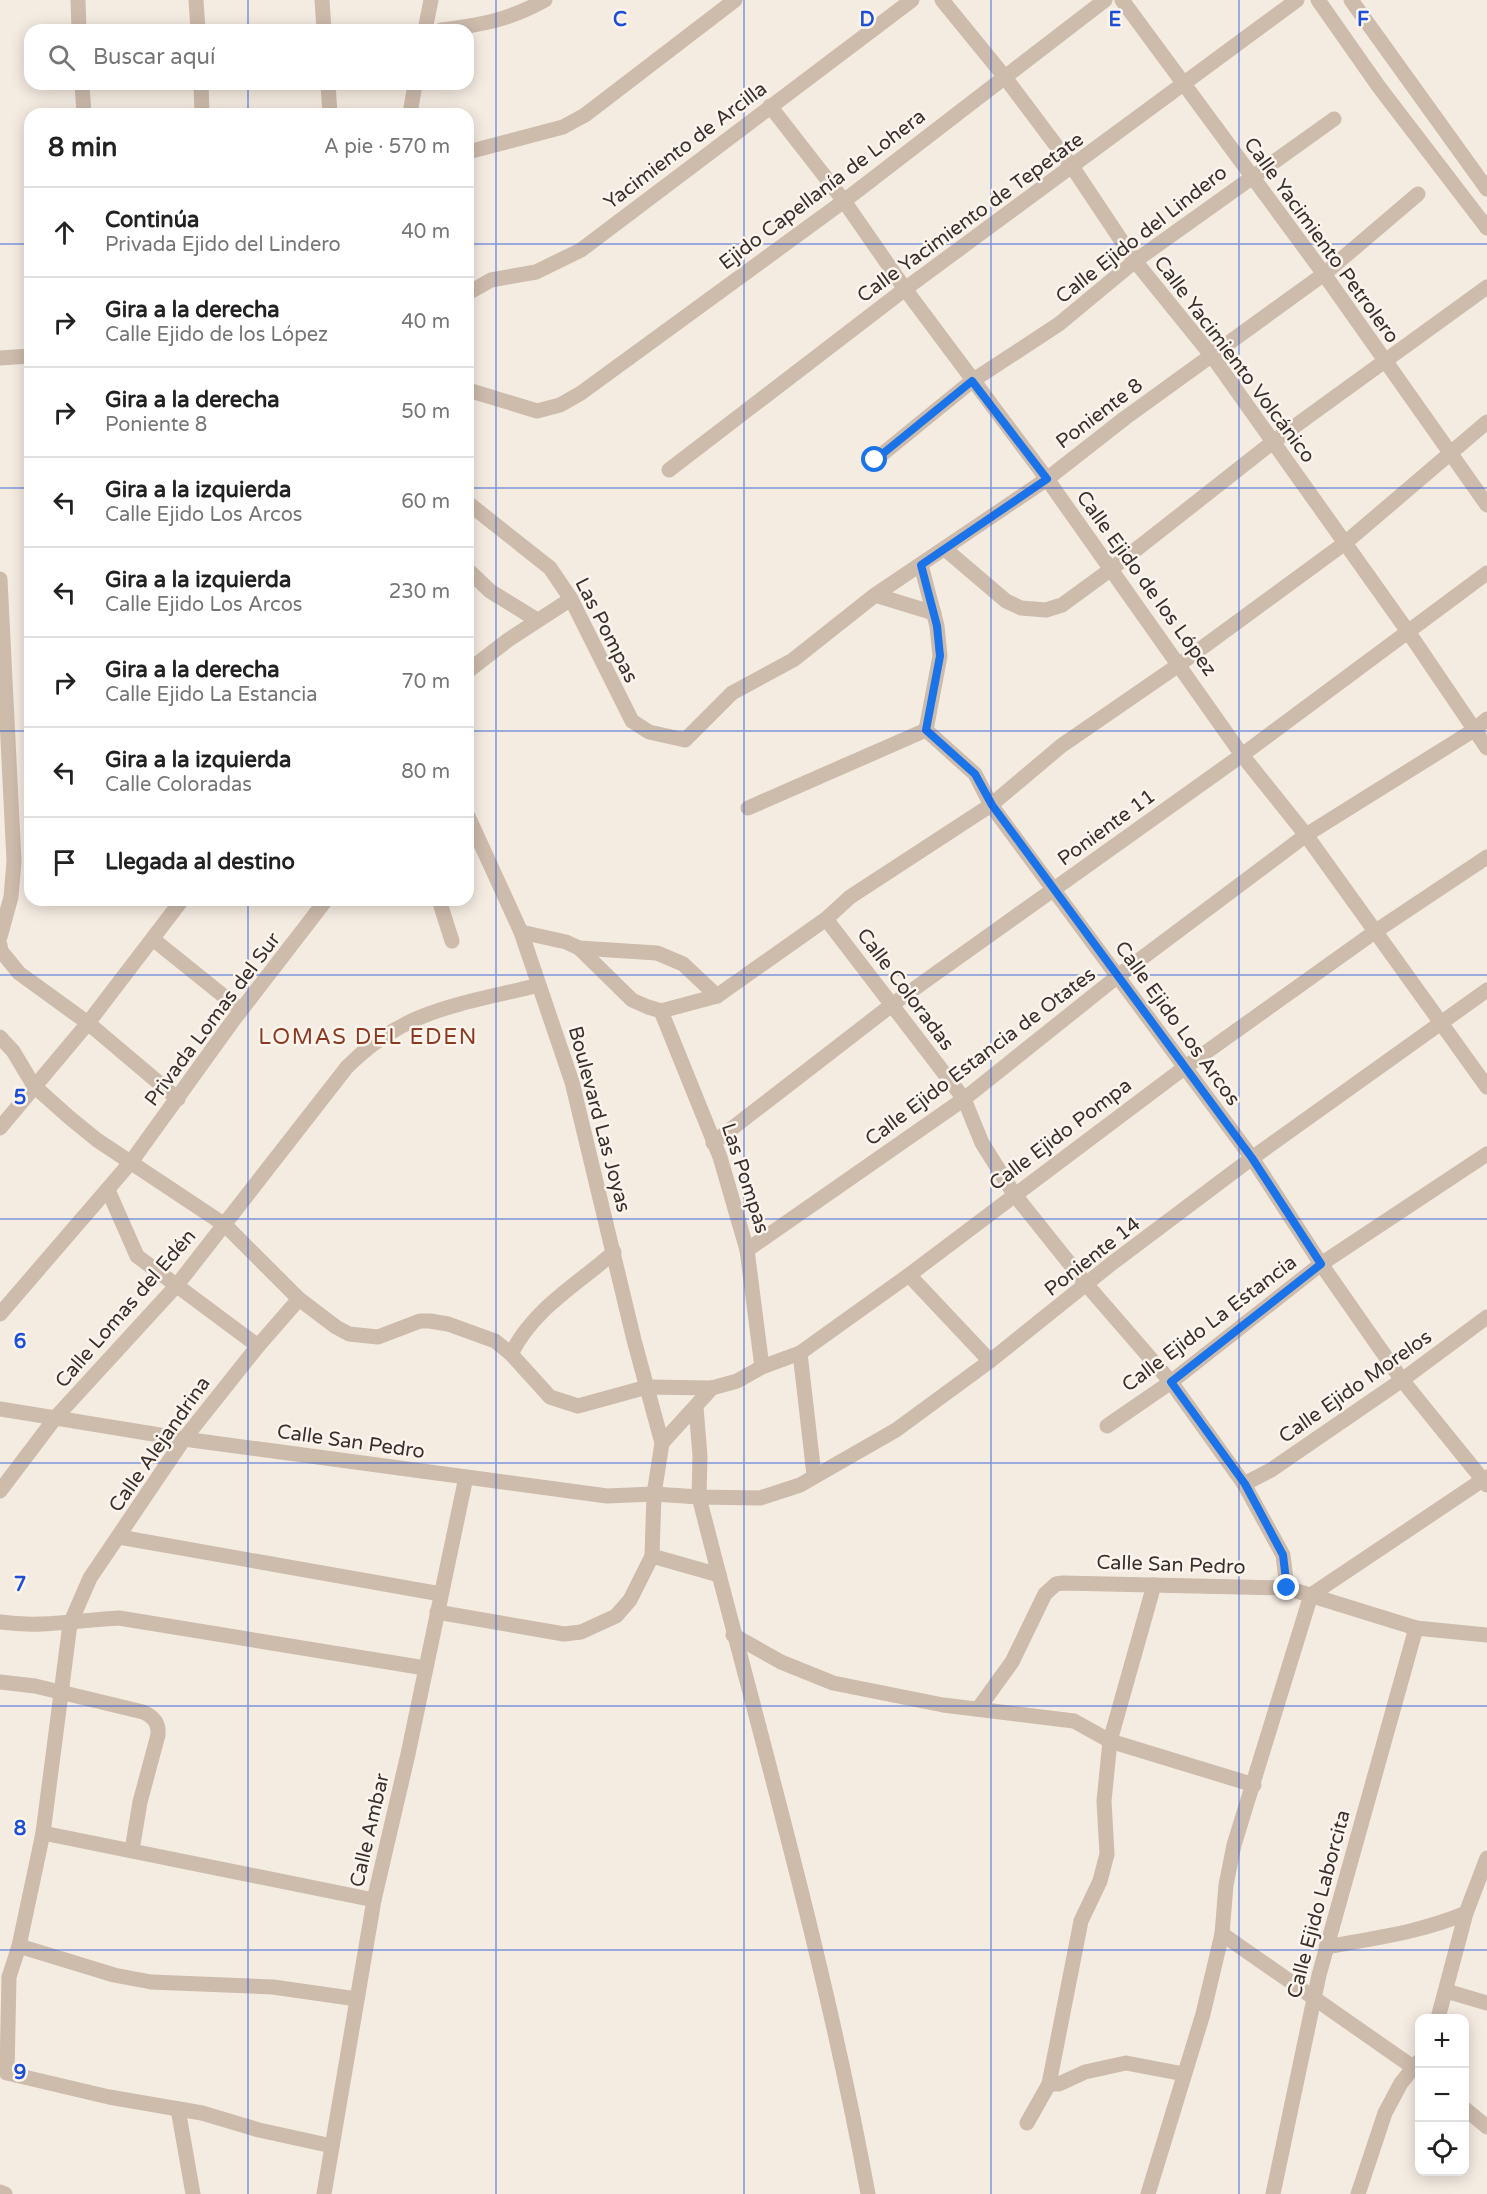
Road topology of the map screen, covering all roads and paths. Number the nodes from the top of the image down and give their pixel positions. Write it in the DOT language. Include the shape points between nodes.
graph roads {
  1 [pos="78,0"];
  2 [pos="196,0"];
  3 [pos="322,0"];
  4 [pos="431,0"];
  5 [pos="544,0"];
  6 [pos="735,0"];
  7 [pos="912,0"];
  8 [pos="942,0"];
  9 [pos="1105,0"];
  10 [pos="1122,0"];
  11 [pos="1297,0"];
  12 [pos="1318,0"];
  13 [pos="1351,0"];
  14 [pos="79,24"];
  15 [pos="198,24"];
  16 [pos="324,24"];
  17 [pos="425,24"];
  18 [pos="474,26"];
  19 [pos="1004,76"];
  20 [pos="1183,83"];
  21 [pos="82,90"];
  22 [pos="201,90"];
  23 [pos="328,90"];
  24 [pos="414,90"];
  25 [pos="770,106"];
  26 [pos="84,108"];
  27 [pos="202,108"];
  28 [pos="330,108"];
  29 [pos="411,108"];
  30 [pos="1334,118"];
  31 [pos="474,150"];
  32 [pos="1073,168"];
  33 [pos="1251,176"];
  34 [pos="1487,189"];
  35 [pos="1418,194"];
  36 [pos="844,201"];
  37 [pos="1487,228"];
  38 [pos="1135,261"];
  39 [pos="1324,274"];
  40 [pos="1487,287"];
  41 [pos="905,289"];
  42 [pos="474,290"];
  43 [pos="24,356"];
  44 [pos="1212,356"];
  45 [pos="0,357"];
  46 [pos="1383,361"];
  47 [pos="972,381"];
  48 [pos="474,392"];
  49 [pos="1487,422"];
  50 [pos="1273,442"];
  51 [pos="1449,453"];
  52 [pos="875,460"];
  53 [pos="669,470"];
  54 [pos="1047,479"];
  55 [pos="1487,505"];
  56 [pos="474,508"];
  57 [pos="1345,543"];
  58 [pos="945,549"];
  59 [pos="921,565"];
  60 [pos="1110,570"];
  61 [pos="1487,573"];
  62 [pos="474,576"];
  63 [pos="0,579"];
  64 [pos="874,595"];
  65 [pos="571,599"];
  66 [pos="934,613"];
  67 [pos="537,620"];
  68 [pos="1409,633"];
  69 [pos="1180,664"];
  70 [pos="474,667"];
  71 [pos="1487,719"];
  72 [pos="926,730"];
  73 [pos="1474,730"];
  74 [pos="685,740"];
  75 [pos="1487,748"];
  76 [pos="1242,755"];
  77 [pos="992,805"];
  78 [pos="748,808"];
  79 [pos="474,829"];
  80 [pos="1306,835"];
  81 [pos="1487,857"];
  82 [pos="1054,891"];
  83 [pos="179,906"];
  84 [pos="321,906"];
  85 [pos="441,906"];
  86 [pos="826,919"];
  87 [pos="1376,931"];
  88 [pos="521,932"];
  89 [pos="0,937"];
  90 [pos="154,940"];
  91 [pos="452,941"];
  92 [pos="0,945"];
  93 [pos="579,948"];
  94 [pos="1,951"];
  95 [pos="0,956"];
  96 [pos="1118,976"];
  97 [pos="539,986"];
  98 [pos="1487,990"];
  99 [pos="717,996"];
  100 [pos="893,1004"];
  101 [pos="241,1010"];
  102 [pos="661,1011"];
  103 [pos="1441,1022"];
  104 [pos="88,1023"];
  105 [pos="0,1037"];
  106 [pos="1184,1068"];
  107 [pos="34,1086"];
  108 [pos="1487,1087"];
  109 [pos="178,1099"];
  110 [pos="964,1099"];
  111 [pos="0,1128"];
  112 [pos="713,1143"];
  113 [pos="1487,1154"];
  114 [pos="1252,1158"];
  115 [pos="131,1162"];
  116 [pos="108,1190"];
  117 [pos="1014,1194"];
  118 [pos="225,1225"];
  119 [pos="747,1250"];
  120 [pos="614,1252"];
  121 [pos="1321,1264"];
  122 [pos="909,1275"];
  123 [pos="1086,1284"];
  124 [pos="177,1285"];
  125 [pos="299,1299"];
  126 [pos="0,1314"];
  127 [pos="1487,1317"];
  128 [pos="258,1346"];
  129 [pos="800,1353"];
  130 [pos="511,1354"];
  131 [pos="990,1361"];
  132 [pos="762,1367"];
  133 [pos="1402,1380"];
  134 [pos="1171,1382"];
  135 [pos="647,1386"];
  136 [pos="712,1388"];
  137 [pos="696,1407"];
  138 [pos="0,1409"];
  139 [pos="56,1417"];
  140 [pos="1107,1425"];
  141 [pos="184,1439"];
  142 [pos="662,1443"];
  143 [pos="814,1475"];
  144 [pos="466,1477"];
  145 [pos="1486,1481"];
  146 [pos="1245,1484"];
  147 [pos="0,1491"];
  148 [pos="654,1494"];
  149 [pos="699,1497"];
  150 [pos="119,1538"];
  151 [pos="652,1556"];
  152 [pos="718,1575"];
  153 [pos="1154,1585"];
  154 [pos="1287,1588"];
  155 [pos="441,1594"];
  156 [pos="1311,1595"];
  157 [pos="437,1612"];
  158 [pos="0,1622"];
  159 [pos="69,1624"];
  160 [pos="1416,1628"];
  161 [pos="734,1635"];
  162 [pos="1487,1635"];
  163 [pos="425,1668"];
  164 [pos="0,1682"];
  165 [pos="62,1694"];
  166 [pos="978,1709"];
  167 [pos="1110,1741"];
  168 [pos="1254,1785"];
  169 [pos="44,1833"];
  170 [pos="132,1850"];
  171 [pos="1487,1858"];
  172 [pos="374,1900"];
  173 [pos="1466,1913"];
  174 [pos="1222,1934"];
  175 [pos="19,1946"];
  176 [pos="1326,1947"];
  177 [pos="4,1976"];
  178 [pos="1446,1991"];
  179 [pos="357,1999"];
  180 [pos="1314,2001"];
  181 [pos="1487,2003"];
  182 [pos="1439,2014"];
  183 [pos="1415,2065"];
  184 [pos="1417,2068"];
  185 [pos="4,2072"];
  186 [pos="1184,2074"];
  187 [pos="1049,2084"];
  188 [pos="178,2109"];
  189 [pos="1469,2112"];
  190 [pos="1027,2123"];
  191 [pos="1487,2127"];
  192 [pos="332,2146"];
  193 [pos="0,2192"];
  194 [pos="5,2194"];
  195 [pos="193,2194"];
  196 [pos="324,2194"];
  197 [pos="868,2194"];
  198 [pos="1148,2194"];
  199 [pos="1273,2194"];
  200 [pos="1358,2194"];
  1 -- 14 [label="street"];
  2 -- 15 [label="street"];
  3 -- 16 [label="street"];
  4 -- 17 [label="street"];
  5 -- 18 [label="street" via="520,13"];
  6 -- 31 [label="street" via="585,115 563,127"];
  7 -- 25 [label="street, Yacimiento de Arcilla"];
  8 -- 19 [label="street, Calle Yacimiento Volcánico"];
  9 -- 19 [label="street, Ejido Capellanía de Lohera"];
  10 -- 20 [label="street, Calle Yacimiento Petrolero"];
  11 -- 20 [label="street, Calle Yacimiento de Tepetate"];
  12 -- 37 [label="street"];
  13 -- 34 [label="street"];
  19 -- 32 [label="street, Calle Yacimiento Volcánico"];
  19 -- 36 [label="street, Ejido Capellanía de Lohera"];
  20 -- 32 [label="street, Calle Yacimiento de Tepetate"];
  20 -- 33 [label="street, Calle Yacimiento Petrolero"];
  21 -- 26 [label="street"];
  22 -- 27 [label="street"];
  23 -- 28 [label="street"];
  24 -- 29 [label="street"];
  25 -- 36 [label="street, Calle Ejido de los López"];
  25 -- 42 [label="street, Yacimiento de Arcilla" via="581,250 536,272 491,280"];
  30 -- 33 [label="street, Calle Ejido del Lindero"];
  32 -- 38 [label="street, Calle Yacimiento Volcánico"];
  32 -- 41 [label="street, Calle Yacimiento de Tepetate"];
  33 -- 38 [label="street, Calle Ejido del Lindero"];
  33 -- 39 [label="street, Calle Yacimiento Petrolero"];
  35 -- 39 [label="street, Poniente 8"];
  36 -- 41 [label="street, Calle Ejido de los López"];
  36 -- 48 [label="street, Ejido Capellanía de Lohera" via="560,405 537,411"];
  38 -- 44 [label="street, Calle Yacimiento Volcánico"];
  38 -- 47 [label="street, Calle Ejido del Lindero" via="1059,324"];
  39 -- 44 [label="street, Poniente 8"];
  39 -- 46 [label="street, Calle Yacimiento Petrolero"];
  40 -- 46 [label="street"];
  41 -- 47 [label="street, Calle Ejido de los López"];
  41 -- 53 [label="street, Calle Yacimiento de Tepetate"];
  43 -- 45 [label="street"];
  44 -- 50 [label="street, Calle Yacimiento Volcánico"];
  44 -- 54 [label="street, Poniente 8"];
  46 -- 50 [label="street"];
  46 -- 51 [label="street, Calle Yacimiento Petrolero"];
  47 -- 52 [label="street, Calle Ejido del Lindero"];
  47 -- 54 [label="street, Calle Ejido de los López"];
  49 -- 51 [label="street"];
  50 -- 57 [label="street, Calle Yacimiento Volcánico"];
  50 -- 60 [label="street"];
  51 -- 55 [label="street, Calle Yacimiento Petrolero"];
  51 -- 57 [label="street"];
  54 -- 58 [label="street, Poniente 8"];
  54 -- 60 [label="street, Calle Ejido de los López"];
  56 -- 65 [label="street, Las Pompas" via="550,568"];
  57 -- 68 [label="street, Calle Yacimiento Volcánico"];
  57 -- 69 [label="street"];
  58 -- 59 [label="street, Poniente 8"];
  58 -- 60 [label="street" via="1006,601 1034,610 1062,605"];
  59 -- 64 [label="street, Poniente 8"];
  59 -- 66 [label="street"];
  60 -- 69 [label="street, Calle Ejido de los López"];
  61 -- 68 [label="street, Poniente 11"];
  62 -- 67 [label="street" via="490,591"];
  63 -- 89 [label="street" via="14,861 11,897"];
  64 -- 66 [label="street"];
  64 -- 74 [label="street, Poniente 8" via="793,660 732,693"];
  65 -- 67 [label="street"];
  65 -- 74 [label="street, Las Pompas" via="632,721 649,732"];
  66 -- 72 [label="street" via="940,656"];
  67 -- 70 [label="street"];
  68 -- 73 [label="street, Calle Yacimiento Volcánico"];
  68 -- 76 [label="street, Poniente 11"];
  69 -- 76 [label="street, Calle Ejido de los López"];
  69 -- 77 [label="street" via="1060,746"];
  71 -- 73 [label="street, Calle Ejido Estancia de Otates"];
  72 -- 77 [label="street, Calle Ejido Los Arcos" via="975,774"];
  72 -- 78 [label="street"];
  73 -- 75 [label="street, Calle Yacimiento Volcánico"];
  73 -- 80 [label="street, Calle Ejido Estancia de Otates"];
  76 -- 80 [label="street, Calle Ejido de los López"];
  76 -- 82 [label="street, Poniente 11"];
  77 -- 82 [label="street, Calle Ejido Los Arcos"];
  77 -- 86 [label="street" via="850,897"];
  79 -- 88 [label="street, Boulevard Las Joyas"];
  80 -- 87 [label="street, Calle Ejido de los López"];
  80 -- 96 [label="street, Calle Ejido Estancia de Otates"];
  81 -- 87 [label="street, Calle Ejido Pompa"];
  82 -- 96 [label="street, Calle Ejido Los Arcos"];
  82 -- 100 [label="street, Poniente 11"];
  83 -- 90 [label="street"];
  84 -- 101 [label="street, Privada Lomas del Sur"];
  85 -- 91 [label="street"];
  86 -- 99 [label="street"];
  86 -- 100 [label="street, Calle Coloradas"];
  87 -- 103 [label="street, Calle Ejido de los López"];
  87 -- 106 [label="street, Calle Ejido Pompa"];
  88 -- 93 [label="street"];
  88 -- 97 [label="street, Boulevard Las Joyas"];
  90 -- 101 [label="street"];
  90 -- 104 [label="street"];
  92 -- 94 [label="street"];
  93 -- 99 [label="street" via="657,953 683,964"];
  93 -- 102 [label="street" via="632,1000"];
  94 -- 95 [label="street"];
  94 -- 104 [label="street" via="19,973"];
  96 -- 106 [label="street, Calle Ejido Los Arcos"];
  96 -- 110 [label="street, Calle Ejido Estancia de Otates"];
  97 -- 118 [label="street, Calle Lomas del Edén" via="424,1014 367,1046"];
  97 -- 120 [label="street, Boulevard Las Joyas" via="572,1082"];
  98 -- 103 [label="street, Poniente 14"];
  99 -- 102 [label="street"];
  100 -- 110 [label="street, Calle Coloradas"];
  100 -- 112 [label="street, Poniente 11"];
  101 -- 109 [label="street, Privada Lomas del Sur"];
  102 -- 112 [label="street, Las Pompas"];
  103 -- 108 [label="street, Calle Ejido de los López"];
  103 -- 114 [label="street, Poniente 14"];
  104 -- 107 [label="street"];
  104 -- 109 [label="street"];
  105 -- 107 [label="street"];
  106 -- 114 [label="street, Calle Ejido Los Arcos"];
  106 -- 117 [label="street, Calle Ejido Pompa"];
  107 -- 111 [label="street"];
  107 -- 115 [label="street" via="97,1140"];
  109 -- 115 [label="street, Privada Lomas del Sur"];
  110 -- 117 [label="street, Calle Coloradas" via="982,1143"];
  110 -- 119 [label="street, Calle Ejido Estancia de Otates"];
  112 -- 119 [label="street, Las Pompas"];
  113 -- 121 [label="street, Calle Ejido La Estancia"];
  114 -- 121 [label="street, Calle Ejido Los Arcos"];
  114 -- 123 [label="street, Poniente 14"];
  115 -- 116 [label="street, Privada Lomas del Sur"];
  115 -- 118 [label="street"];
  116 -- 124 [label="street" via="137,1256"];
  116 -- 126 [label="street, Privada Lomas del Sur"];
  117 -- 122 [label="street, Calle Ejido Pompa"];
  117 -- 123 [label="street, Calle Coloradas"];
  118 -- 124 [label="street, Calle Lomas del Edén"];
  118 -- 125 [label="street"];
  119 -- 132 [label="street, Las Pompas"];
  120 -- 130 [label="street" via="541,1310"];
  120 -- 135 [label="street, Boulevard Las Joyas"];
  121 -- 133 [label="street, Calle Ejido Los Arcos"];
  121 -- 134 [label="street, Calle Ejido La Estancia"];
  122 -- 129 [label="street, Calle Ejido Pompa"];
  122 -- 131 [label="street"];
  123 -- 131 [label="street, Poniente 14"];
  123 -- 134 [label="street, Calle Coloradas"];
  124 -- 128 [label="street"];
  124 -- 139 [label="street, Calle Lomas del Edén"];
  125 -- 128 [label="street, Calle Alejandrina"];
  125 -- 130 [label="street" via="349,1334 378,1337 430,1321 495,1341"];
  127 -- 133 [label="street, Calle Ejido Morelos"];
  128 -- 141 [label="street, Calle Alejandrina"];
  129 -- 132 [label="street, Calle Ejido Pompa"];
  129 -- 143 [label="street"];
  130 -- 135 [label="street" via="550,1397 578,1406"];
  131 -- 143 [label="street, Poniente 14" via="896,1430"];
  132 -- 136 [label="street, Calle Ejido Pompa" via="737,1381"];
  133 -- 145 [label="street, Calle Ejido Los Arcos"];
  133 -- 146 [label="street, Calle Ejido Morelos"];
  134 -- 140 [label="street, Calle Ejido La Estancia"];
  134 -- 146 [label="street, Calle Coloradas"];
  135 -- 136 [label="street"];
  135 -- 142 [label="street, Boulevard Las Joyas"];
  136 -- 137 [label="street"];
  137 -- 142 [label="street"];
  137 -- 149 [label="street"];
  138 -- 139 [label="street, Calle San Pedro"];
  139 -- 141 [label="street, Calle San Pedro"];
  139 -- 147 [label="street, Calle Lomas del Edén"];
  141 -- 144 [label="street, Calle San Pedro"];
  141 -- 150 [label="street, Calle Alejandrina"];
  142 -- 148 [label="street"];
  143 -- 149 [label="street, Poniente 14" via="800,1485 760,1498"];
  144 -- 148 [label="street, Calle San Pedro" via="607,1496"];
  144 -- 155 [label="street, Calle Ambar"];
  145 -- 156 [label="street"];
  146 -- 154 [label="street, Calle Coloradas" via="1283,1555"];
  148 -- 149 [label="street, Calle San Pedro"];
  148 -- 151 [label="street"];
  149 -- 152 [label="street"];
  150 -- 155 [label="street"];
  150 -- 159 [label="street, Calle Alejandrina" via="81,1595"];
  151 -- 152 [label="street"];
  151 -- 157 [label="street" via="630,1600 616,1617 581,1632 541,1632"];
  152 -- 161 [label="street"];
  153 -- 154 [label="street, Calle San Pedro"];
  153 -- 166 [label="street, Calle San Pedro" via="1056,1584 1045,1594 1012,1662"];
  153 -- 167 [label="street"];
  154 -- 156 [label="street, Calle San Pedro"];
  155 -- 157 [label="street, Calle Ambar"];
  156 -- 160 [label="street, Calle San Pedro"];
  156 -- 168 [label="street"];
  157 -- 163 [label="street, Calle Ambar"];
  158 -- 159 [label="street"];
  159 -- 163 [label="street" via="119,1617"];
  159 -- 165 [label="street, Calle Alejandrina"];
  160 -- 162 [label="street, Calle San Pedro"];
  160 -- 176 [label="street, Calle Ejido Laborcita"];
  161 -- 166 [label="street" via="781,1662 833,1683"];
  161 -- 197 [label="street" via="782,1808"];
  163 -- 172 [label="street, Calle Ambar"];
  164 -- 165 [label="street"];
  165 -- 169 [label="street, Calle Alejandrina"];
  165 -- 170 [label="street" via="143,1712 159,1727"];
  166 -- 167 [label="street" via="1074,1721"];
  167 -- 168 [label="street"];
  167 -- 187 [label="street" via="1104,1801 1107,1854 1100,1881 1081,1921"];
  168 -- 174 [label="street" via="1234,1845"];
  169 -- 170 [label="street"];
  169 -- 175 [label="street, Calle Alejandrina"];
  170 -- 172 [label="street"];
  171 -- 173 [label="street"];
  172 -- 179 [label="street, Calle Ambar"];
  173 -- 176 [label="street" via="1411,1931"];
  173 -- 178 [label="street"];
  174 -- 180 [label="street"];
  174 -- 186 [label="street"];
  175 -- 177 [label="street, Calle Alejandrina"];
  175 -- 179 [label="street" via="151,1982 273,1987"];
  176 -- 180 [label="street, Calle Ejido Laborcita"];
  177 -- 185 [label="street, Calle Alejandrina"];
  178 -- 181 [label="street"];
  178 -- 182 [label="street"];
  179 -- 192 [label="street, Calle Ambar"];
  180 -- 183 [label="street"];
  180 -- 199 [label="street, Calle Ejido Laborcita"];
  184 -- 200 [label="street" via="1401,2083 1385,2113"];
  185 -- 188 [label="street"];
  186 -- 187 [label="street" via="1126,2063"];
  186 -- 198 [label="street"];
  187 -- 190 [label="street"];
  188 -- 192 [label="street"];
  188 -- 195 [label="street"];
  189 -- 191 [label="street"];
  192 -- 196 [label="street, Calle Ambar"];
  193 -- 194 [label="street"];
}
